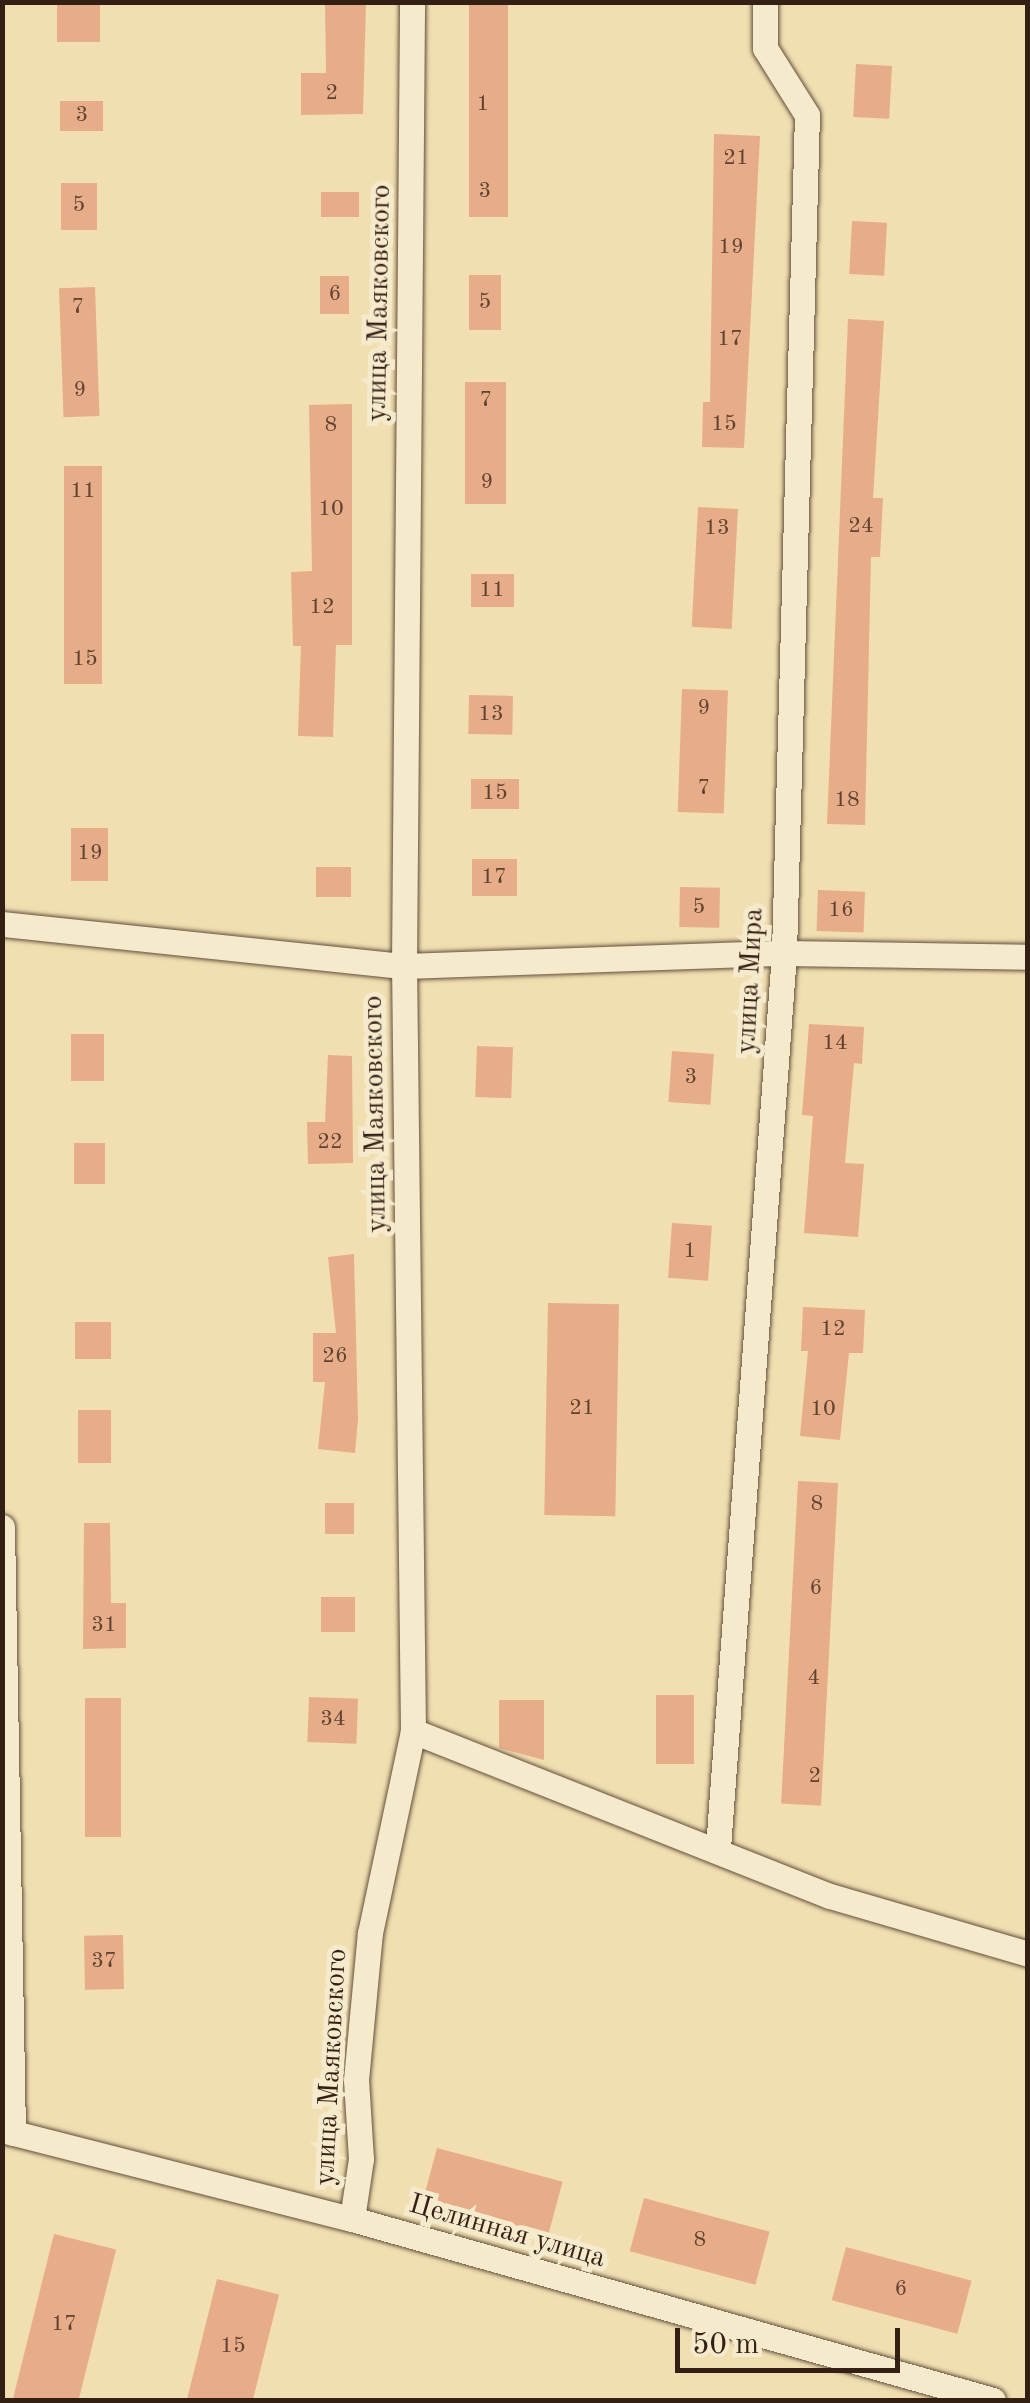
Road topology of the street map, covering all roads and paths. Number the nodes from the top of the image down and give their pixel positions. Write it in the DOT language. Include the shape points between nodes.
graph roads {
  1 [pos="412,2"];
  2 [pos="765,2"];
  3 [pos="2,924"];
  4 [pos="784,953"];
  5 [pos="1028,957"];
  6 [pos="404,966"];
  7 [pos="2,1528"];
  8 [pos="413,1731"];
  9 [pos="718,1848"];
  10 [pos="1028,1954"];
  11 [pos="8,2132"];
  12 [pos="352,2219"];
  13 [pos="993,2400"];
  1 -- 6 [label="street, улица Маяковского"];
  2 -- 4 [label="street, улица Мира" via="765,48 807,115"];
  3 -- 6 [label="street"];
  4 -- 5 [label="street"];
  4 -- 6 [label="street"];
  4 -- 9 [label="street, улица Мира"];
  6 -- 8 [label="street, улица Маяковского"];
  7 -- 11 [label="street"];
  8 -- 9 [label="street"];
  8 -- 12 [label="street, улица Маяковского" via="370,1933 356,2080 361,2159"];
  9 -- 10 [label="street" via="830,1896"];
  11 -- 12 [label="street, Целинная улица"];
  12 -- 13 [label="street, Целинная улица"];
}
